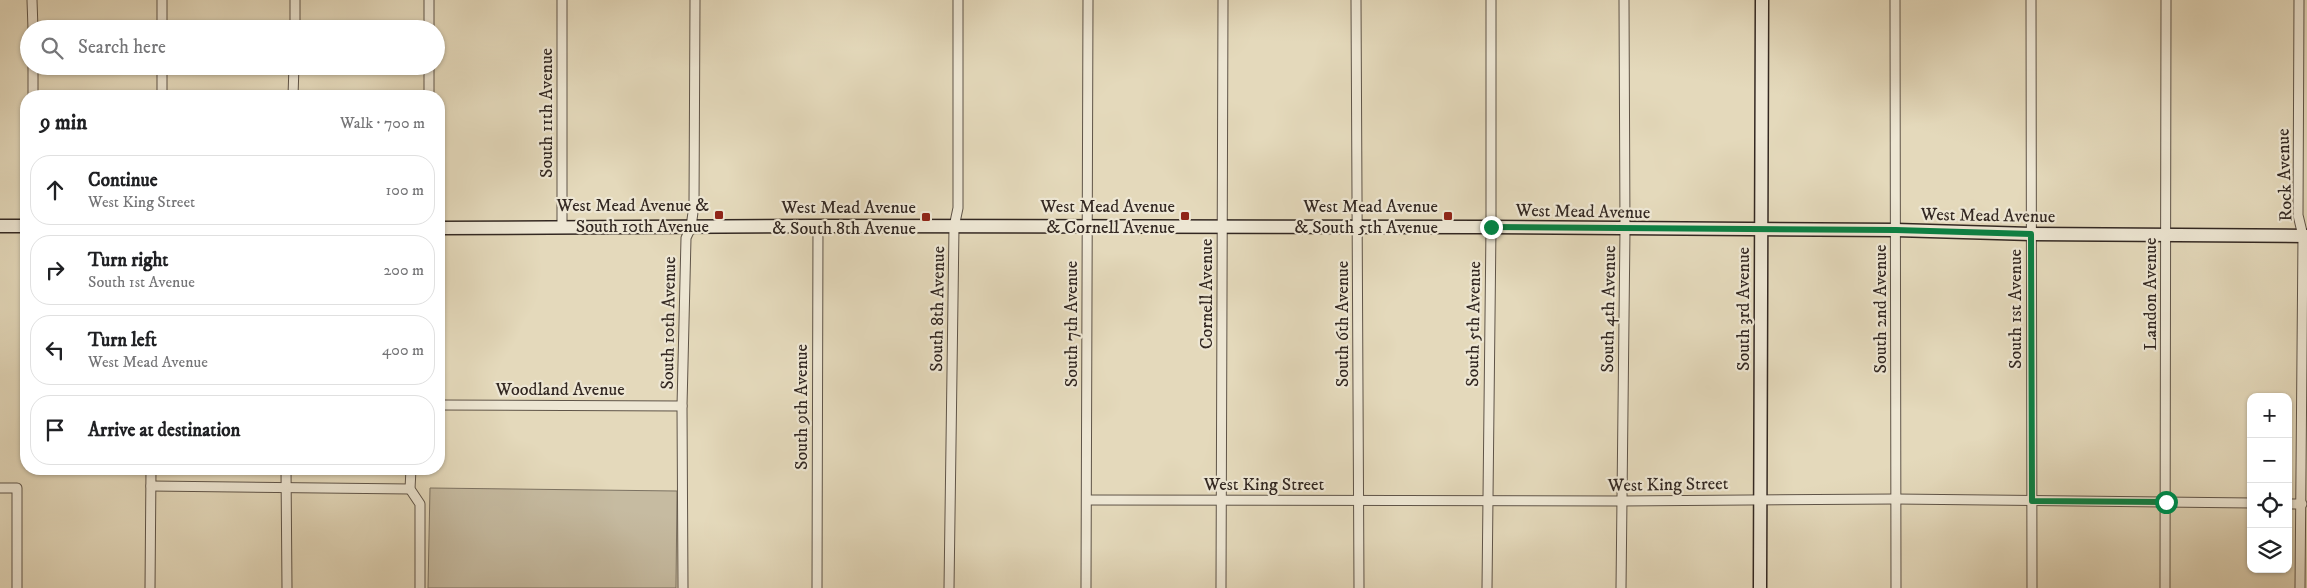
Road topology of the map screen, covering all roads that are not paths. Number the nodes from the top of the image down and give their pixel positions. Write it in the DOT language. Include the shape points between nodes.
graph roads {
  1 [pos="32,0"];
  2 [pos="162,0"];
  3 [pos="295,0"];
  4 [pos="429,0"];
  5 [pos="562,0"];
  6 [pos="695,0"];
  7 [pos="958,0"];
  8 [pos="1088,0"];
  9 [pos="1223,0"];
  10 [pos="1356,0"];
  11 [pos="1491,0"];
  12 [pos="1624,0"];
  13 [pos="1762,0"];
  14 [pos="1895,0"];
  15 [pos="2031,0"];
  16 [pos="2166,0"];
  17 [pos="2299,0"];
  18 [pos="32,20"];
  19 [pos="162,20"];
  20 [pos="295,20"];
  21 [pos="429,20"];
  22 [pos="33,75"];
  23 [pos="162,75"];
  24 [pos="294,75"];
  25 [pos="429,75"];
  26 [pos="33,90"];
  27 [pos="162,90"];
  28 [pos="293,90"];
  29 [pos="429,90"];
  30 [pos="0,226"];
  31 [pos="20,226"];
  32 [pos="818,226"];
  33 [pos="562,227"];
  34 [pos="691,227"];
  35 [pos="954,227"];
  36 [pos="1088,227"];
  37 [pos="1357,227"];
  38 [pos="1491,227"];
  39 [pos="445,228"];
  40 [pos="1222,228"];
  41 [pos="1625,229"];
  42 [pos="1761,230"];
  43 [pos="1896,230"];
  44 [pos="2031,234"];
  45 [pos="2166,234"];
  46 [pos="2305,236"];
  47 [pos="445,405"];
  48 [pos="682,406"];
  49 [pos="151,475"];
  50 [pos="286,475"];
  51 [pos="410,475"];
  52 [pos="151,486"];
  53 [pos="0,488"];
  54 [pos="285,488"];
  55 [pos="410,489"];
  56 [pos="1760,499"];
  57 [pos="1896,499"];
  58 [pos="1086,500"];
  59 [pos="1359,500"];
  60 [pos="1222,501"];
  61 [pos="1487,501"];
  62 [pos="1621,501"];
  63 [pos="2032,501"];
  64 [pos="2166,502"];
  65 [pos="2247,503"];
  66 [pos="2292,504"];
  67 [pos="2302,504"];
  68 [pos="17,588"];
  69 [pos="150,588"];
  70 [pos="287,588"];
  71 [pos="420,588"];
  72 [pos="683,588"];
  73 [pos="817,588"];
  74 [pos="949,588"];
  75 [pos="1086,588"];
  76 [pos="1222,588"];
  77 [pos="1359,588"];
  78 [pos="1487,588"];
  79 [pos="1621,588"];
  80 [pos="1760,588"];
  81 [pos="1896,588"];
  82 [pos="2032,588"];
  83 [pos="2165,588"];
  84 [pos="2300,588"];
  1 -- 18 [label="street"];
  2 -- 19 [label="street"];
  3 -- 20 [label="street"];
  4 -- 21 [label="street"];
  5 -- 33 [label="street, South 11th Avenue"];
  6 -- 34 [label="street, South 10th Avenue" via="694,205"];
  7 -- 35 [label="street, South 8th Avenue" via="958,208"];
  8 -- 36 [label="street, South 7th Avenue"];
  9 -- 40 [label="street, Cornell Avenue"];
  10 -- 37 [label="street, South 6th Avenue"];
  11 -- 38 [label="street, South 5th Avenue"];
  12 -- 41 [label="street, South 4th Avenue"];
  13 -- 42 [label="street, South 3rd Avenue"];
  14 -- 43 [label="street, South 2nd Avenue"];
  15 -- 44 [label="street, South 1st Avenue"];
  16 -- 45 [label="street, Landon Avenue"];
  17 -- 46 [label="street, Rock Avenue" via="2298,214"];
  22 -- 26 [label="street"];
  23 -- 27 [label="street"];
  24 -- 28 [label="street"];
  25 -- 29 [label="street"];
  30 -- 31 [label="street"];
  32 -- 34 [label="street, West Mead Avenue"];
  32 -- 35 [label="street, West Mead Avenue"];
  32 -- 73 [label="street, South 9th Avenue"];
  33 -- 34 [label="street, West Mead Avenue"];
  33 -- 39 [label="street, West Mead Avenue"];
  34 -- 48 [label="street, South 10th Avenue" via="686,238"];
  35 -- 36 [label="street, West Mead Avenue"];
  35 -- 74 [label="street, South 8th Avenue"];
  36 -- 40 [label="street, West Mead Avenue"];
  36 -- 58 [label="street, South 7th Avenue"];
  37 -- 38 [label="street, West Mead Avenue"];
  37 -- 40 [label="street, West Mead Avenue"];
  37 -- 59 [label="street, South 6th Avenue"];
  38 -- 41 [label="street, West Mead Avenue"];
  38 -- 61 [label="street, South 5th Avenue"];
  40 -- 60 [label="street, Cornell Avenue"];
  41 -- 42 [label="street, West Mead Avenue"];
  41 -- 62 [label="street, South 4th Avenue"];
  42 -- 43 [label="street, West Mead Avenue"];
  42 -- 56 [label="street, South 3rd Avenue"];
  43 -- 44 [label="street, West Mead Avenue"];
  43 -- 57 [label="street, South 2nd Avenue"];
  44 -- 45 [label="street, West Mead Avenue"];
  44 -- 63 [label="street, South 1st Avenue"];
  45 -- 46 [label="street, West Mead Avenue"];
  45 -- 64 [label="street, Landon Avenue"];
  46 -- 67 [label="street, Rock Avenue"];
  47 -- 48 [label="street, Woodland Avenue"];
  48 -- 72 [label="street, South 10th Avenue"];
  49 -- 52 [label="street"];
  50 -- 54 [label="street"];
  51 -- 55 [label="street"];
  52 -- 54 [label="street"];
  52 -- 69 [label="street"];
  53 -- 68 [label="street" via="17,488"];
  54 -- 55 [label="street"];
  54 -- 70 [label="street"];
  55 -- 71 [label="street" via="420,504"];
  56 -- 57 [label="street, West King Street"];
  56 -- 62 [label="street, West King Street"];
  56 -- 80 [label="street, South 3rd Avenue"];
  57 -- 63 [label="street, West King Street"];
  57 -- 81 [label="street, South 2nd Avenue"];
  58 -- 60 [label="street, West King Street"];
  58 -- 75 [label="street, South 7th Avenue"];
  59 -- 60 [label="street, West King Street"];
  59 -- 61 [label="street, West King Street"];
  59 -- 77 [label="street, South 6th Avenue"];
  60 -- 76 [label="street, Cornell Avenue"];
  61 -- 62 [label="street, West King Street"];
  61 -- 78 [label="street, South 5th Avenue"];
  62 -- 79 [label="street, South 4th Avenue"];
  63 -- 64 [label="street, West King Street"];
  63 -- 82 [label="street, South 1st Avenue"];
  64 -- 65 [label="street, West King Street"];
  64 -- 83 [label="street, Landon Avenue"];
  66 -- 67 [label="street"];
  67 -- 84 [label="street, Rock Avenue"];
}
